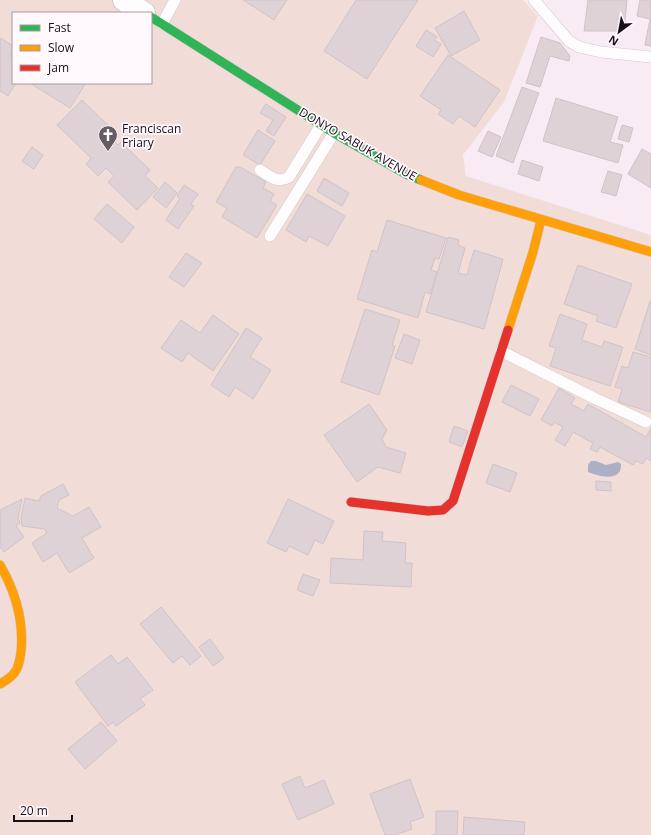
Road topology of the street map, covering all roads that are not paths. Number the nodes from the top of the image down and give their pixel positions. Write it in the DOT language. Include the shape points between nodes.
graph roads {
  1 [pos="124,0"];
  2 [pos="175,0"];
  3 [pos="534,0"];
  4 [pos="142,12"];
  5 [pos="153,19"];
  6 [pos="651,57"];
  7 [pos="321,125"];
  8 [pos="334,133"];
  9 [pos="260,170"];
  10 [pos="541,220"];
  11 [pos="270,236"];
  12 [pos="651,252"];
  13 [pos="501,351"];
  14 [pos="646,422"];
  15 [pos="351,502"];
  16 [pos="0,565"];
  17 [pos="0,684"];
  1 -- 4 [label="street, DONYO SABUK AVENUE"];
  2 -- 5 [label="lane"];
  3 -- 6 [label="lane" via="569,41 579,47"];
  5 -- 7 [label="street, DONYO SABUK AVENUE"];
  7 -- 8 [label="street, DONYO SABUK AVENUE"];
  7 -- 9 [label="lane" via="289,177 277,181"];
  8 -- 10 [label="street, DONYO SABUK AVENUE" via="406,174 459,195"];
  8 -- 11 [label="lane"];
  10 -- 12 [label="street, DONYO SABUK AVENUE"];
  10 -- 13 [label="street"];
  13 -- 14 [label="lane"];
  13 -- 15 [label="street" via="453,501 443,510 428,511"];
  16 -- 17 [label="street" via="19,608 21,625 20,658 15,673"];
}
